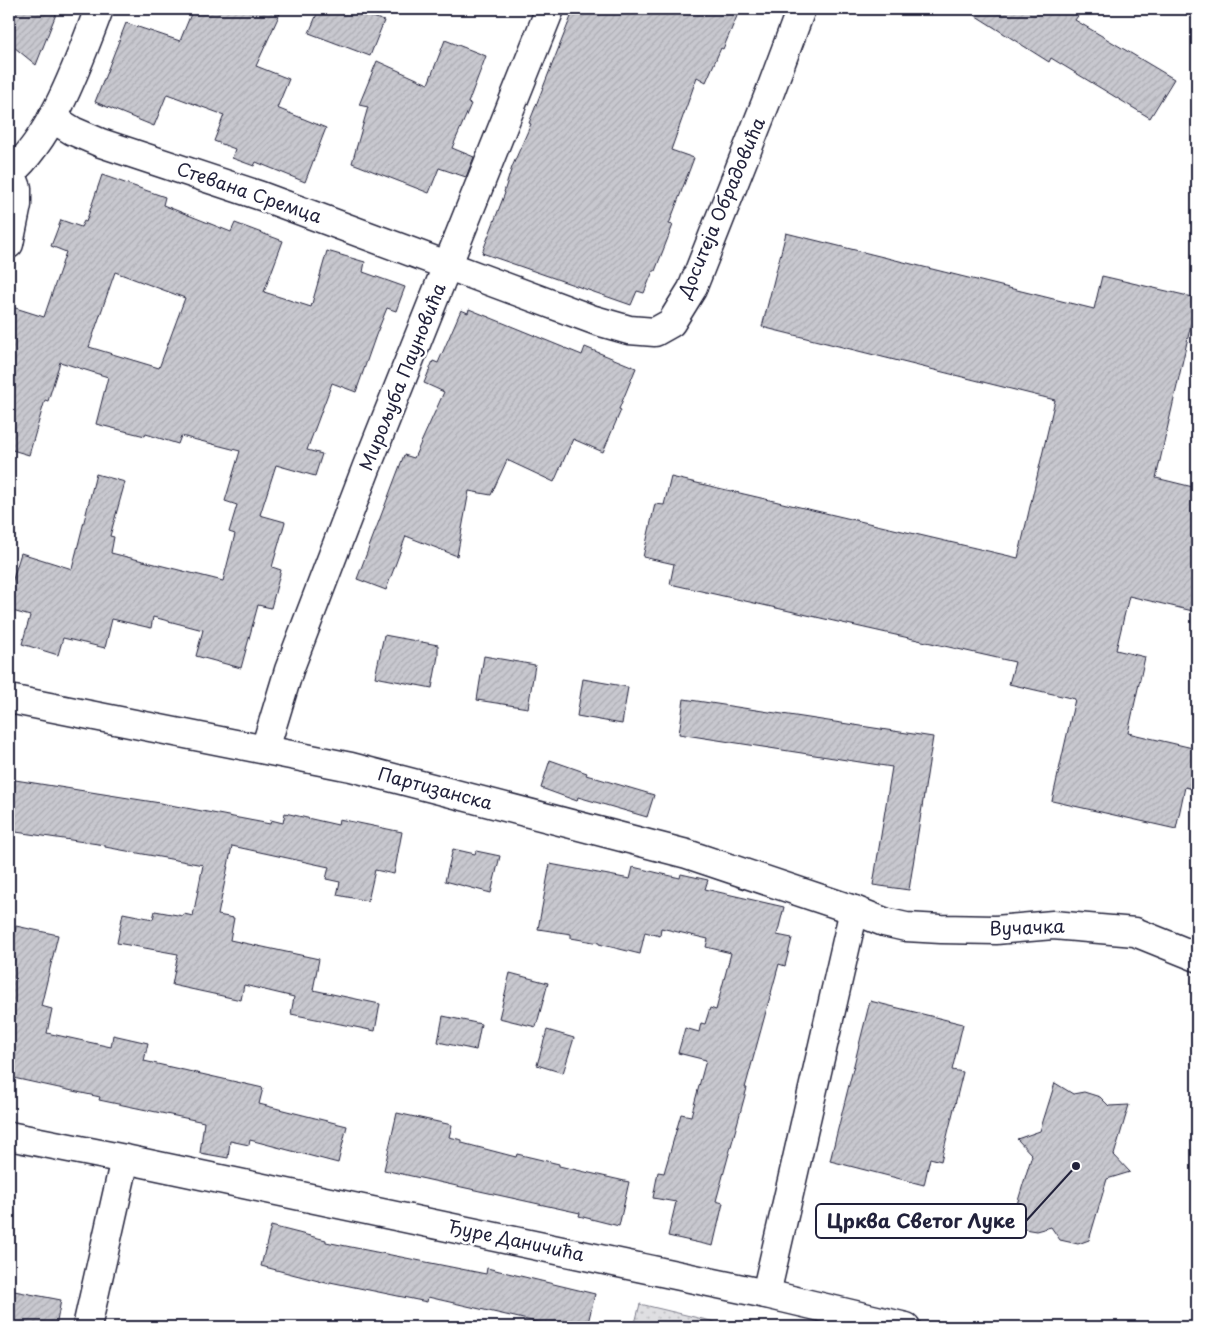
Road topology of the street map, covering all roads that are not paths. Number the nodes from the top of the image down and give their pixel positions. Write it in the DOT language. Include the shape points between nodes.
graph roads {
  1 [pos="99,9"];
  2 [pos="550,9"];
  3 [pos="801,9"];
  4 [pos="52,118"];
  5 [pos="10,173"];
  6 [pos="9,244"];
  7 [pos="447,264"];
  8 [pos="9,700"];
  9 [pos="265,749"];
  10 [pos="854,910"];
  11 [pos="1197,957"];
  12 [pos="9,1136"];
  13 [pos="125,1159"];
  14 [pos="766,1294"];
  15 [pos="87,1327"];
  16 [pos="906,1327"];
  1 -- 4 [label="street"];
  2 -- 7 [label="street, Мирољуба Пауновића"];
  3 -- 7 [label="street, Доситеја Обрадовића" via="692,289 671,323 655,332 629,330 594,320"];
  4 -- 5 [label="street" via="30,152"];
  4 -- 7 [label="street, Стевана Сремца" via="101,143 261,196"];
  5 -- 6 [label="street" via="17,188 17,205"];
  7 -- 9 [label="street, Мирољуба Пауновића" via="289,670"];
  8 -- 9 [label="street, Партизанска"];
  9 -- 10 [label="street, Партизанска" via="351,767 687,854"];
  10 -- 11 [label="street, Вучачка" via="884,922 906,926 996,930 1052,925 1135,932"];
  10 -- 14 [label="street"];
  12 -- 13 [label="street, Ђуре Даничића"];
  13 -- 14 [label="street, Ђуре Даничића"];
  13 -- 15 [label="street"];
  14 -- 16 [label="street, Ђуре Даничића"];
}
